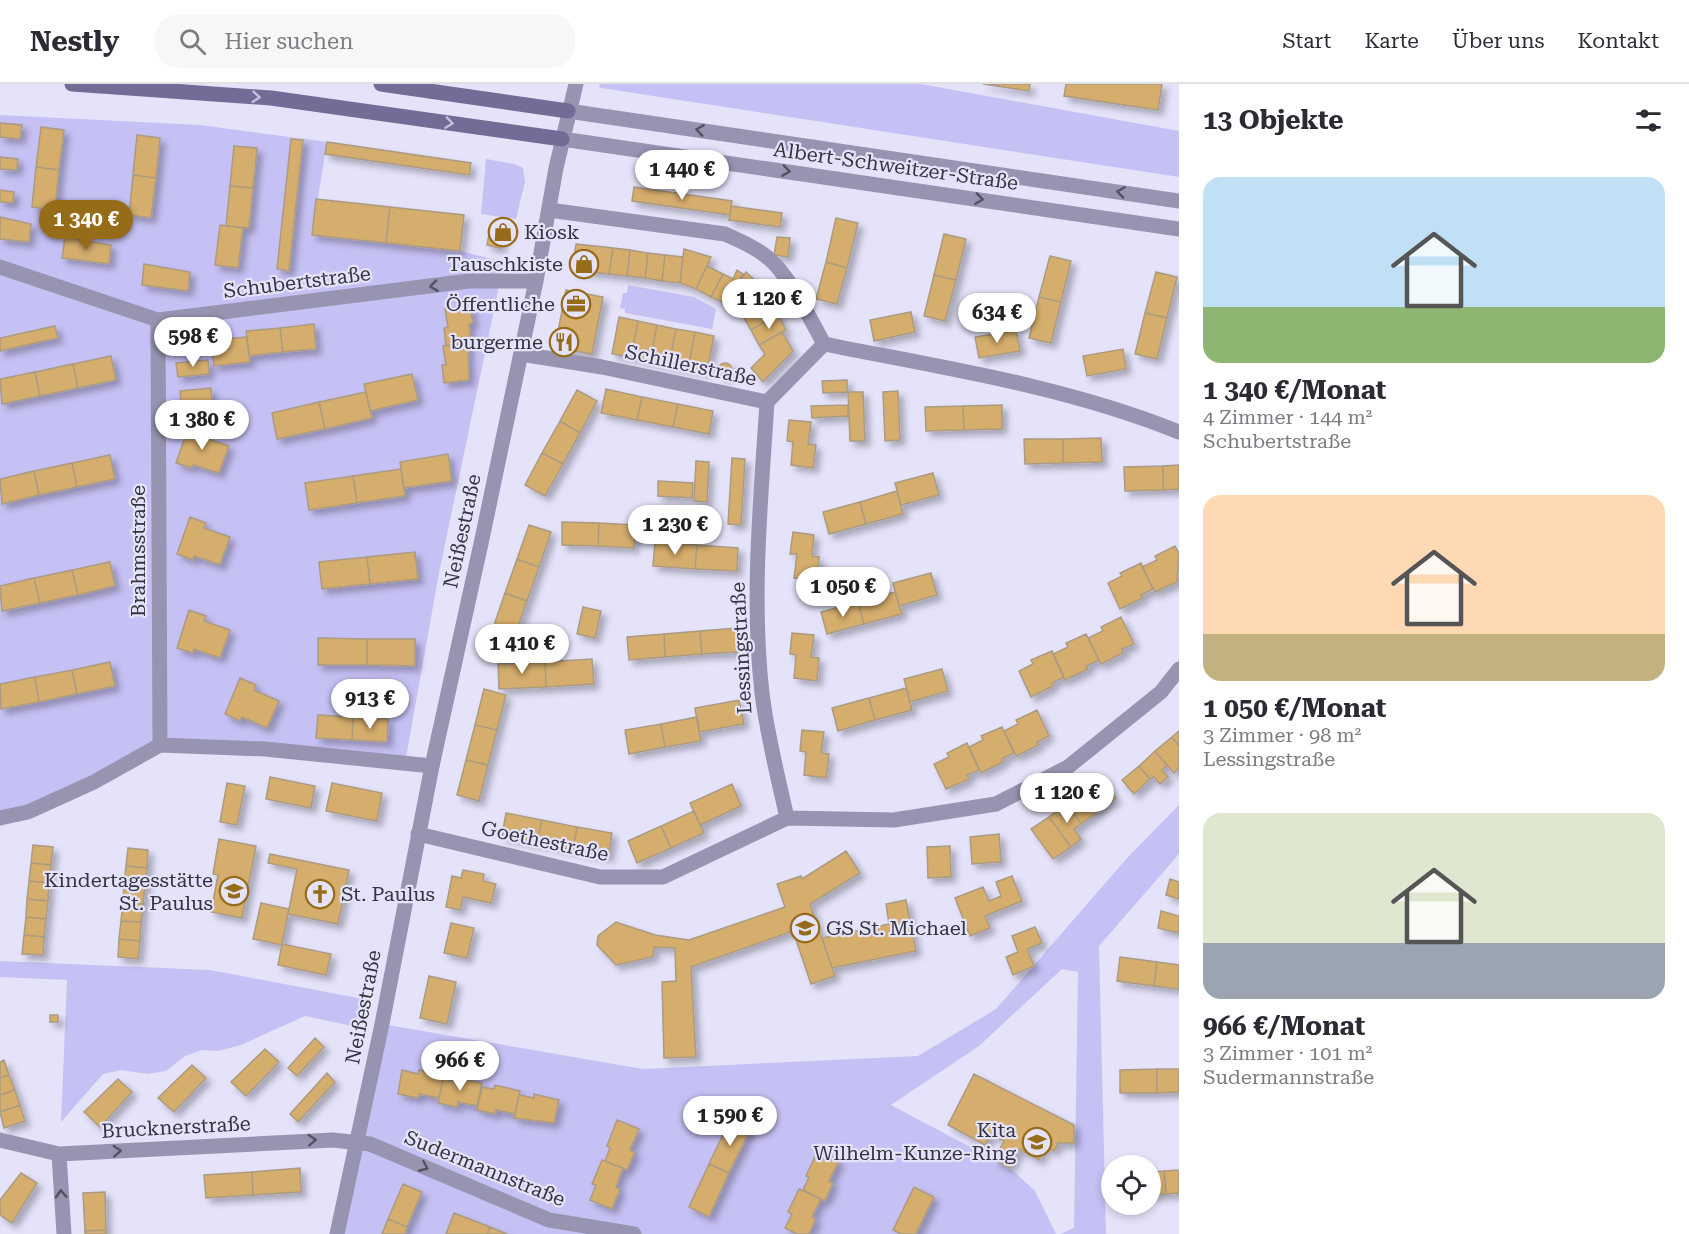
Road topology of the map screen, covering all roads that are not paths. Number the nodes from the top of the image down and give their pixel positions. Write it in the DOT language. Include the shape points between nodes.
graph roads {
  1 [pos="72,84"];
  2 [pos="381,84"];
  3 [pos="576,84"];
  4 [pos="568,111"];
  5 [pos="562,139"];
  6 [pos="1179,201"];
  7 [pos="549,210"];
  8 [pos="1179,229"];
  9 [pos="0,267"];
  10 [pos="536,281"];
  11 [pos="158,320"];
  12 [pos="824,344"];
  13 [pos="521,354"];
  14 [pos="767,402"];
  15 [pos="1179,432"];
  16 [pos="1179,669"];
  17 [pos="160,746"];
  18 [pos="432,766"];
  19 [pos="0,818"];
  20 [pos="787,818"];
  21 [pos="418,834"];
  22 [pos="0,1140"];
  23 [pos="357,1142"];
  24 [pos="59,1154"];
  25 [pos="547,1227"];
  26 [pos="64,1234"];
  27 [pos="337,1234"];
  28 [pos="634,1234"];
  1 -- 5 [label="main road, Albert-Schweitzer-Straße, one-way" via="271,98"];
  2 -- 4 [label="main road, Albert-Schweitzer-Straße"];
  3 -- 4 [label="street, Neißestraße"];
  4 -- 5 [label="street, Neißestraße"];
  6 -- 4 [label="street, Albert-Schweitzer-Straße, one-way"];
  5 -- 7 [label="street, Neißestraße"];
  5 -- 8 [label="street, Albert-Schweitzer-Straße, one-way"];
  7 -- 10 [label="street, Neißestraße"];
  7 -- 12 [label="street" via="725,234 746,244 765,255 787,281"];
  9 -- 11 [label="street, Schubertstraße"];
  10 -- 11 [label="street, Schubertstraße, one-way" via="469,281"];
  10 -- 13 [label="street, Neißestraße"];
  11 -- 17 [label="street, Brahmsstraße"];
  12 -- 14 [label="street, Schillerstraße"];
  12 -- 15 [label="street" via="1046,388"];
  13 -- 14 [label="street, Schillerstraße"];
  13 -- 18 [label="street, Neißestraße"];
  14 -- 20 [label="street, Lessingstraße" via="757,620 762,692"];
  16 -- 20 [label="street, Goethestraße" via="1161,692 1068,767 996,804 894,820"];
  17 -- 18 [label="street" via="265,749"];
  17 -- 19 [label="street" via="28,812"];
  18 -- 21 [label="street, Neißestraße"];
  20 -- 21 [label="street, Goethestraße" via="663,877 600,877"];
  21 -- 23 [label="street, Neißestraße"];
  22 -- 24 [label="street, Brucknerstraße"];
  24 -- 23 [label="street, Brucknerstraße, one-way"];
  23 -- 25 [label="street, Sudermannstraße, one-way" via="370,1144"];
  23 -- 27 [label="street, Neißestraße"];
  26 -- 24 [label="street, one-way"];
  25 -- 28 [label="street, Sudermannstraße"];
}
